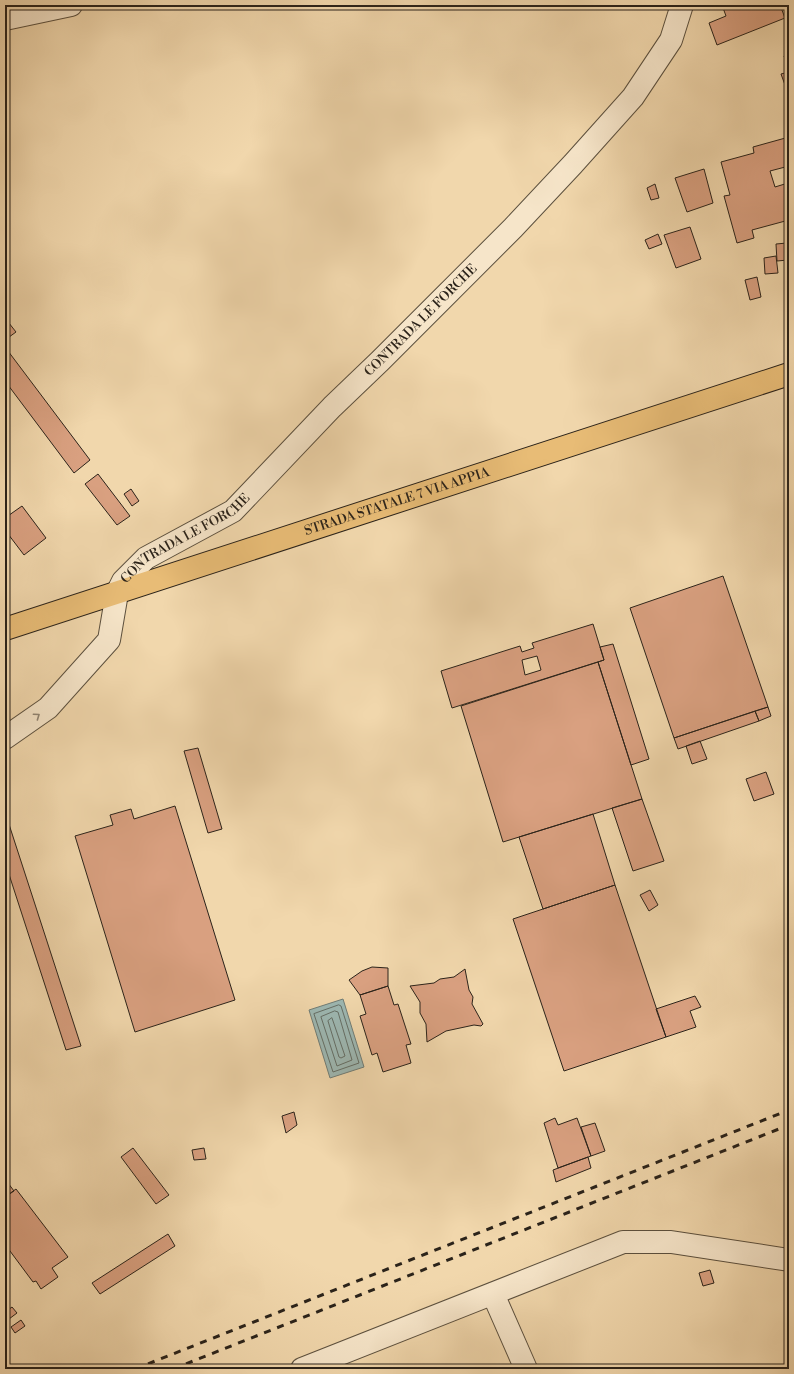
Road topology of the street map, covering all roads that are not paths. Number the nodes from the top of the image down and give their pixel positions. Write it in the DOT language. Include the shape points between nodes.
graph roads {
  1 [pos="71,5"];
  2 [pos="682,5"];
  3 [pos="5,19"];
  4 [pos="789,374"];
  5 [pos="117,593"];
  6 [pos="5,629"];
  7 [pos="5,738"];
  8 [pos="789,1260"];
  9 [pos="493,1294"];
  10 [pos="302,1369"];
  11 [pos="526,1369"];
  1 -- 3 [label="street"];
  2 -- 5 [label="street, CONTRADA LE FORCHE" via="671,40 633,97 513,228 332,407 233,511 146,558 123,581"];
  4 -- 5 [label="main road, STRADA STATALE 7 VIA APPIA"];
  5 -- 6 [label="main road, STRADA STATALE 7 VIA APPIA"];
  7 -- 5 [label="street, one-way" via="48,708 108,640"];
  8 -- 9 [label="street" via="671,1242 624,1242"];
  9 -- 10 [label="street"];
  9 -- 11 [label="street"];
}
